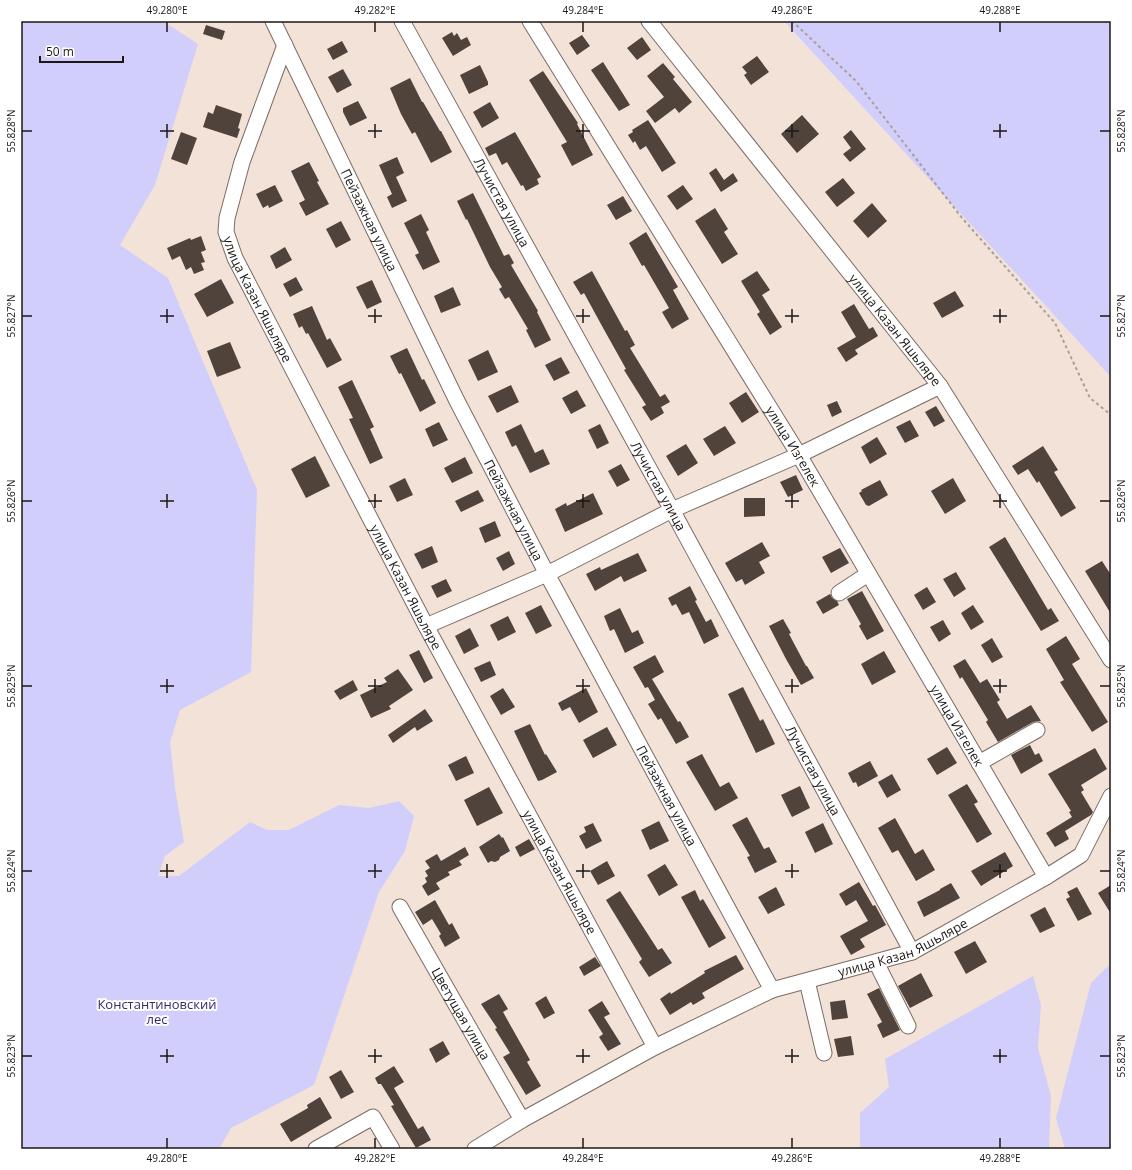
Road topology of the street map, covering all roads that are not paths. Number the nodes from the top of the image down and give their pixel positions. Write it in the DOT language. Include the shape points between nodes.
graph roads {
  1 [pos="274,21"];
  2 [pos="402,21"];
  3 [pos="530,21"];
  4 [pos="649,21"];
  5 [pos="285,45"];
  6 [pos="940,386"];
  7 [pos="799,455"];
  8 [pos="672,510"];
  9 [pos="547,574"];
  10 [pos="868,574"];
  11 [pos="839,593"];
  12 [pos="426,626"];
  13 [pos="1111,660"];
  14 [pos="1036,730"];
  15 [pos="979,763"];
  16 [pos="1111,796"];
  17 [pos="1046,877"];
  18 [pos="400,907"];
  19 [pos="912,952"];
  20 [pos="876,962"];
  21 [pos="807,981"];
  22 [pos="772,990"];
  23 [pos="908,1026"];
  24 [pos="655,1047"];
  25 [pos="824,1053"];
  26 [pos="522,1120"];
  27 [pos="316,1149"];
  28 [pos="392,1149"];
  29 [pos="475,1149"];
  1 -- 5 [label="street, Пейзажная улица"];
  2 -- 8 [label="street, Лучистая улица"];
  3 -- 7 [label="street, улица Изгелек"];
  4 -- 6 [label="street, улица Казан Яшьляре"];
  5 -- 9 [label="street, Пейзажная улица" via="457,401"];
  5 -- 12 [label="street, улица Казан Яшьляре" via="242,162 227,218 226,232 235,258"];
  6 -- 7 [label="street"];
  6 -- 13 [label="street, улица Казан Яшьляре"];
  7 -- 8 [label="street"];
  7 -- 10 [label="street, улица Изгелек"];
  8 -- 9 [label="street"];
  8 -- 19 [label="street, Лучистая улица"];
  9 -- 12 [label="street"];
  9 -- 22 [label="street, Пейзажная улица"];
  10 -- 11 [label="street"];
  10 -- 15 [label="street, улица Изгелек"];
  12 -- 24 [label="street, улица Казан Яшьляре"];
  14 -- 15 [label="street"];
  15 -- 17 [label="street, улица Изгелек"];
  16 -- 17 [label="street, улица Казан Яшьляре" via="1081,855"];
  17 -- 19 [label="street, улица Казан Яшьляре"];
  18 -- 26 [label="street, Цветущая улица"];
  19 -- 20 [label="street, улица Казан Яшьляре"];
  20 -- 21 [label="street, улица Казан Яшьляре"];
  20 -- 23 [label="street"];
  21 -- 22 [label="street, улица Казан Яшьляре"];
  21 -- 25 [label="street"];
  22 -- 24 [label="street, улица Казан Яшьляре"];
  24 -- 26 [label="street, улица Казан Яшьляре"];
  26 -- 29 [label="street, улица Казан Яшьляре"];
  27 -- 28 [label="street" via="373,1117"];
}
